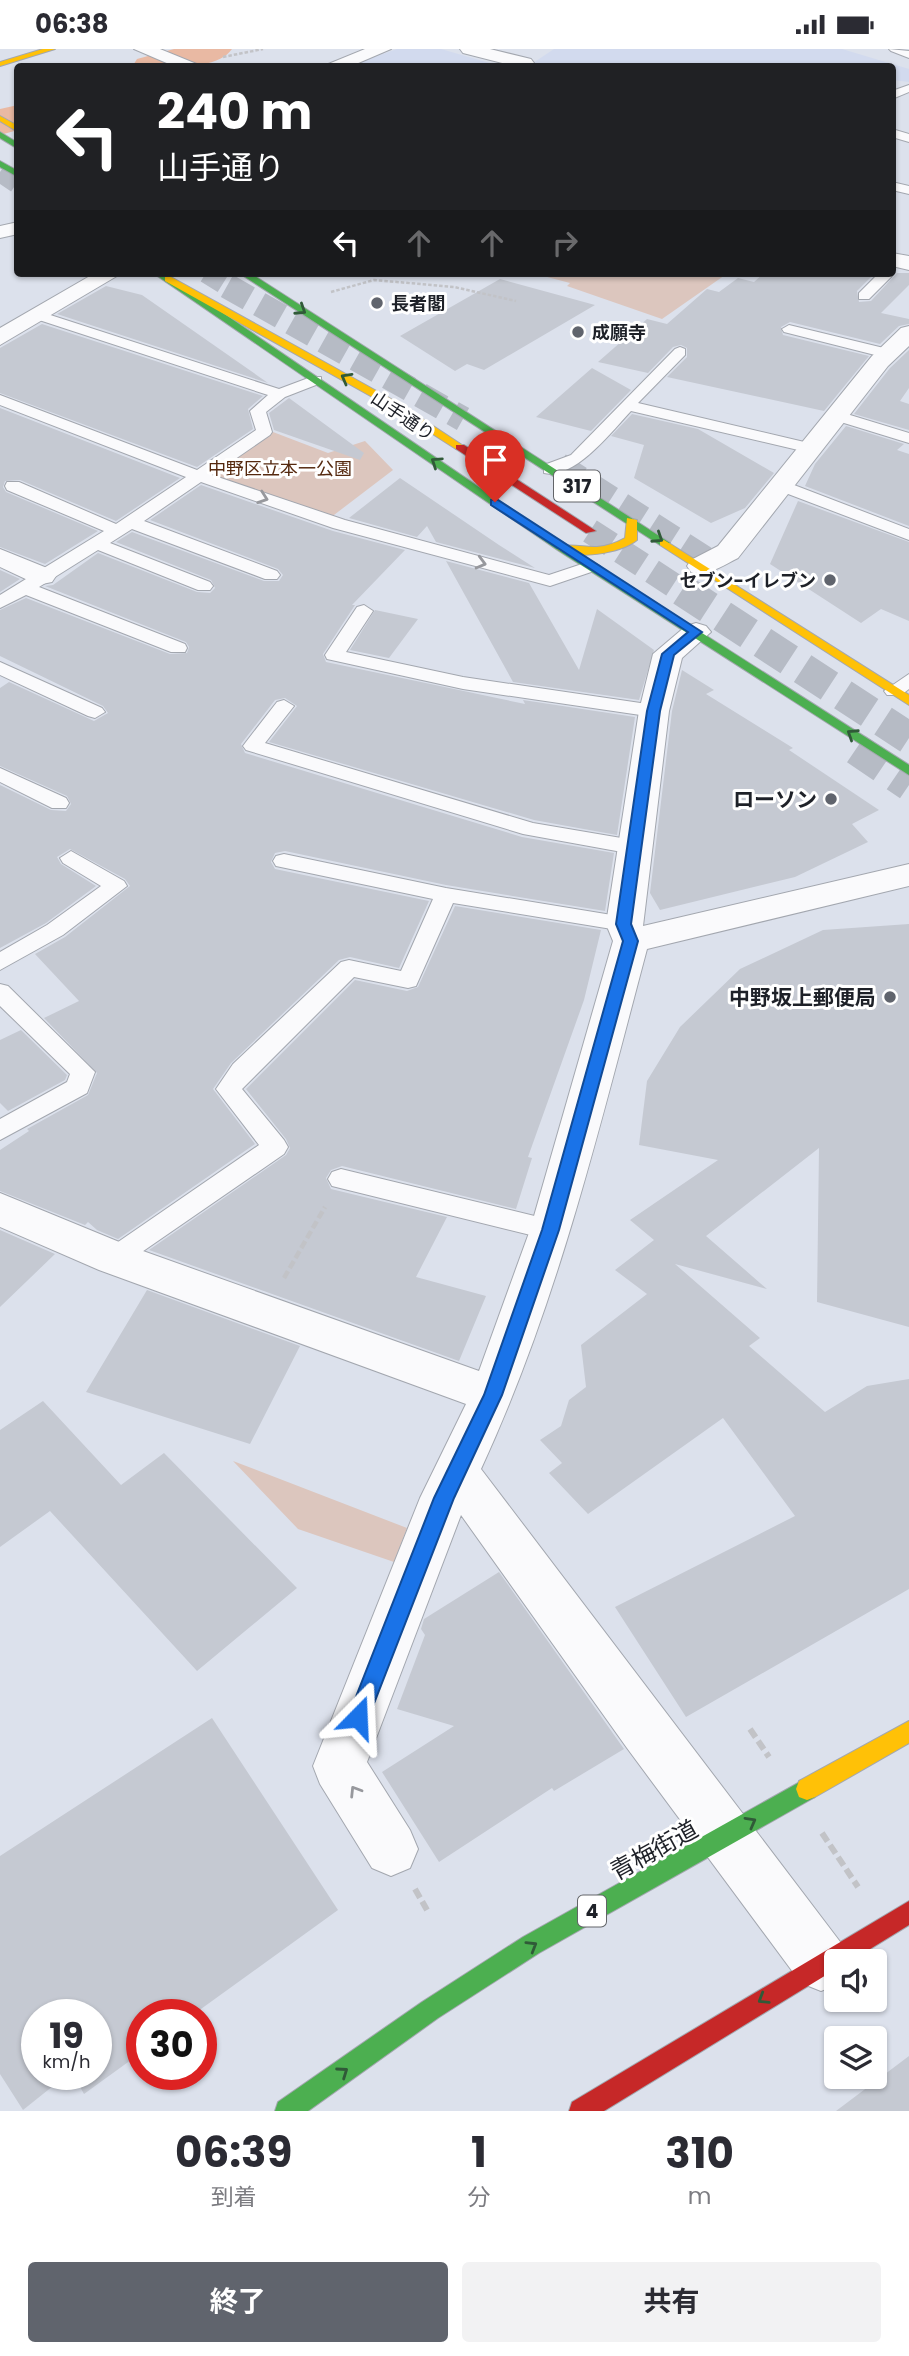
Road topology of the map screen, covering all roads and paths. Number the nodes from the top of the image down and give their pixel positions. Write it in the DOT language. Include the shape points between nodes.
graph roads {
  1 [pos="51,49"];
  2 [pos="382,49"];
  3 [pos="469,49"];
  4 [pos="895,49"];
  5 [pos="151,52"];
  6 [pos="909,55"];
  7 [pos="528,60"];
  8 [pos="184,63"];
  9 [pos="342,63"];
  10 [pos="0,64"];
  11 [pos="0,118"];
  12 [pos="9,132"];
  13 [pos="104,277"];
  14 [pos="164,277"];
  15 [pos="165,277"];
  16 [pos="250,277"];
  17 [pos="883,277"];
  18 [pos="329,293"];
  19 [pos="864,296"];
  20 [pos="516,301"];
  21 [pos="38,315"];
  22 [pos="789,329"];
  23 [pos="909,333"];
  24 [pos="0,338"];
  25 [pos="680,352"];
  26 [pos="884,357"];
  27 [pos="909,370"];
  28 [pos="316,380"];
  29 [pos="279,394"];
  30 [pos="0,400"];
  31 [pos="627,405"];
  32 [pos="837,416"];
  33 [pos="909,438"];
  34 [pos="811,448"];
  35 [pos="550,469"];
  36 [pos="199,476"];
  37 [pos="781,485"];
  38 [pos="13,486"];
  39 [pos="631,520"];
  40 [pos="124,526"];
  41 [pos="590,531"];
  42 [pos="909,535"];
  43 [pos="94,543"];
  44 [pos="563,549"];
  45 [pos="0,557"];
  46 [pos="590,566"];
  47 [pos="701,566"];
  48 [pos="271,575"];
  49 [pos="34,582"];
  50 [pos="204,586"];
  51 [pos="0,603"];
  52 [pos="364,611"];
  53 [pos="696,632"];
  54 [pos="178,648"];
  55 [pos="0,667"];
  56 [pos="904,691"];
  57 [pos="284,706"];
  58 [pos="654,711"];
  59 [pos="95,712"];
  60 [pos="909,771"];
  61 [pos="0,774"];
  62 [pos="59,803"];
  63 [pos="633,847"];
  64 [pos="71,858"];
  65 [pos="284,861"];
  66 [pos="909,875"];
  67 [pos="446,895"];
  68 [pos="627,932"];
  69 [pos="0,962"];
  70 [pos="0,992"];
  71 [pos="0,1131"];
  72 [pos="341,1179"];
  73 [pos="0,1209"];
  74 [pos="551,1230"];
  75 [pos="114,1258"];
  76 [pos="265,1312"];
  77 [pos="493,1395"];
  78 [pos="456,1471"];
  79 [pos="750,1729"];
  80 [pos="909,1731"];
  81 [pos="797,1797"];
  82 [pos="727,1836"];
  83 [pos="391,1849"];
  84 [pos="909,1912"];
  85 [pos="885,1926"];
  86 [pos="821,1963"];
  87 [pos="287,2111"];
  88 [pos="581,2111"];
  1 -- 10 [label="main road"];
  2 -- 9 [label="street"];
  3 -- 7 [label="street"];
  4 -- 6 [label="lane"];
  5 -- 8 [label="street"];
  11 -- 12 [label="main road"];
  13 -- 21 [label="street"];
  14 -- 28 [label="main road, 山手通り"];
  41 -- 15 [label="main road, one-way" via="397,406"];
  16 -- 35 [label="main road, 山手通り / 317, one-way"];
  17 -- 19 [label="lane"];
  18 -- 20 [label="path" via="374,280 454,287"];
  21 -- 24 [label="street"];
  21 -- 29 [label="lane"];
  22 -- 26 [label="lane"];
  23 -- 26 [label="street"];
  25 -- 31 [label="lane"];
  26 -- 27 [label="street"];
  26 -- 32 [label="street"];
  28 -- 29 [label="lane"];
  44 -- 28 [label="main road, 山手通り, one-way"];
  29 -- 36 [label="lane" via="258,411 264,432"];
  30 -- 36 [label="lane"];
  31 -- 34 [label="lane"];
  31 -- 35 [label="lane" via="577,458"];
  32 -- 33 [label="lane"];
  32 -- 34 [label="street"];
  34 -- 37 [label="street"];
  35 -- 39 [label="main road, 山手通り / 317"];
  36 -- 40 [label="lane"];
  36 -- 46 [label="lane, one-way" via="339,524 550,581"];
  37 -- 42 [label="lane"];
  37 -- 47 [label="street" via="728,552"];
  38 -- 40 [label="lane"];
  39 -- 44 [label="main road" via="631,540 620,547 591,553"];
  39 -- 47 [label="main road, 山手通り / 317, one-way"];
  40 -- 43 [label="lane"];
  40 -- 48 [label="lane"];
  43 -- 49 [label="lane"];
  43 -- 50 [label="lane"];
  44 -- 46 [label="main road, 山手通り"];
  45 -- 49 [label="street"];
  46 -- 53 [label="main road, 山手通り"];
  47 -- 56 [label="main road, 山手通り / 317"];
  49 -- 51 [label="lane"];
  49 -- 54 [label="lane"];
  52 -- 58 [label="lane" via="334,655 463,683"];
  53 -- 58 [label="street" via="668,654"];
  60 -- 53 [label="main road, 山手通り, one-way"];
  55 -- 59 [label="lane"];
  57 -- 63 [label="lane" via="253,746 531,829"];
  58 -- 63 [label="street"];
  61 -- 62 [label="lane"];
  63 -- 68 [label="street"];
  64 -- 69 [label="lane" via="116,886"];
  65 -- 67 [label="lane"];
  66 -- 68 [label="street"];
  67 -- 68 [label="lane"];
  67 -- 75 [label="lane" via="408,980 349,968 242,1070 228,1090 275,1146"];
  68 -- 74 [label="street"];
  70 -- 71 [label="lane" via="83,1072 78,1087"];
  72 -- 74 [label="lane"];
  72 -- 76 [label="path"];
  73 -- 75 [label="street"];
  74 -- 77 [label="street"];
  75 -- 76 [label="street"];
  76 -- 77 [label="street"];
  77 -- 78 [label="street"];
  78 -- 82 [label="street"];
  83 -- 78 [label="street, one-way" via="339,1766"];
  79 -- 81 [label="path"];
  80 -- 81 [label="main road, 青梅街道 / 4"];
  82 -- 81 [label="main road, 青梅街道 / 4, one-way"];
  81 -- 85 [label="path"];
  82 -- 86 [label="street"];
  87 -- 82 [label="main road, 青梅街道 / 4, one-way" via="479,1978"];
  84 -- 85 [label="main road"];
  85 -- 86 [label="main road"];
  86 -- 88 [label="main road, one-way"];
}
